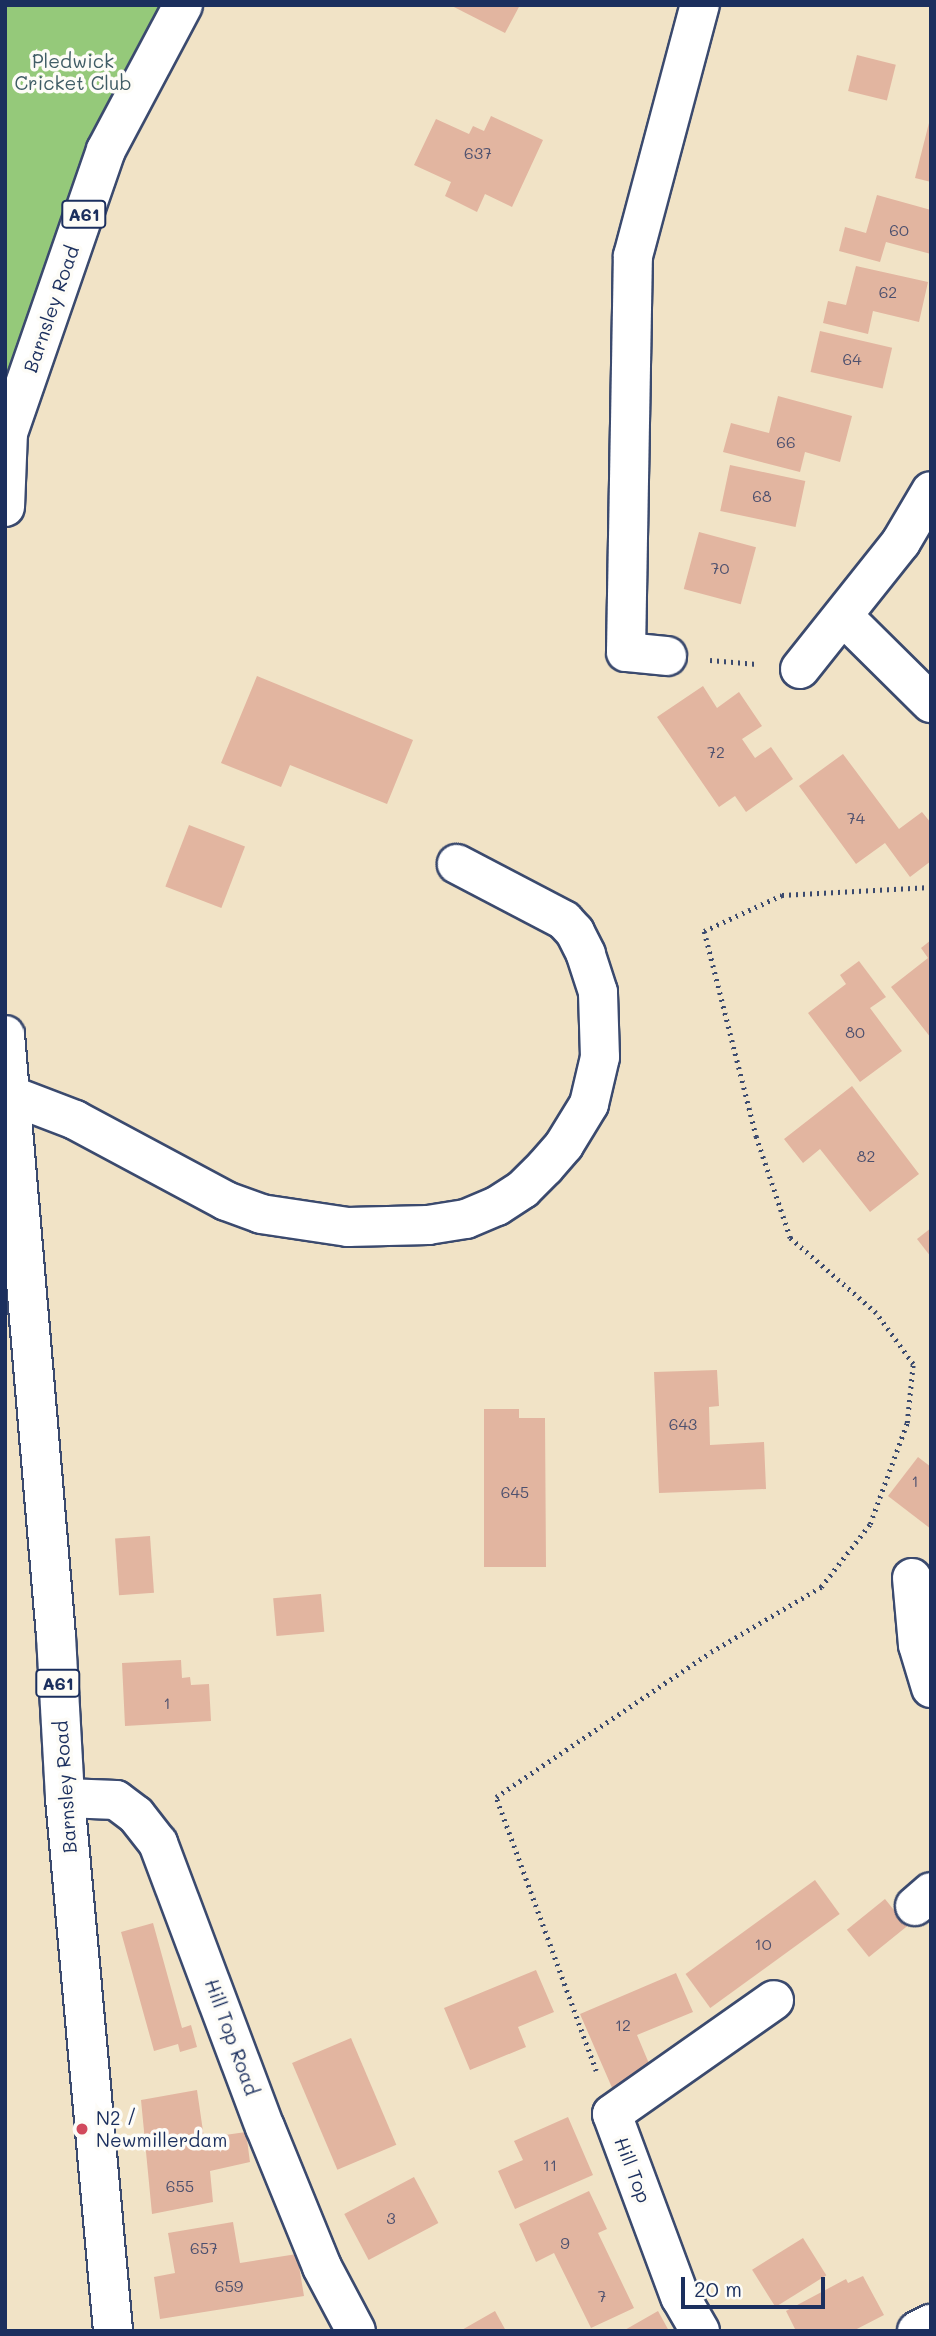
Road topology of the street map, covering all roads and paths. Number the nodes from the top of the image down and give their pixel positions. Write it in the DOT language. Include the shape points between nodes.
graph roads {
  1 [pos="183,5"];
  2 [pos="700,5"];
  3 [pos="7,436"];
  4 [pos="931,491"];
  5 [pos="5,507"];
  6 [pos="843,616"];
  7 [pos="667,656"];
  8 [pos="800,668"];
  9 [pos="931,703"];
  10 [pos="457,864"];
  11 [pos="931,887"];
  12 [pos="5,1035"];
  13 [pos="10,1095"];
  14 [pos="912,1578"];
  15 [pos="931,1688"];
  16 [pos="65,1798"];
  17 [pos="774,2000"];
  18 [pos="612,2114"];
  19 [pos="931,2324"];
  20 [pos="113,2331"];
  21 [pos="356,2331"];
  22 [pos="700,2331"];
  23 [pos="917,2331"];
  1 -- 3 [label="main road, Barnsley Road / A61" via="106,150"];
  2 -- 7 [label="main road" via="633,256 626,652"];
  3 -- 5 [label="main road, Barnsley Road / A61"];
  4 -- 6 [label="main road" via="901,542"];
  6 -- 8 [label="main road"];
  6 -- 9 [label="main road"];
  7 -- 8 [label="path"];
  10 -- 13 [label="main road" via="564,920 586,954 598,992 600,1057 589,1104 545,1167 497,1206 466,1219 418,1225 348,1227 261,1214 226,1201 75,1120"];
  11 -- 18 [label="path" via="782,895 704,931 755,1137 790,1238 876,1312 913,1364 907,1423 870,1524 821,1587 711,1652 496,1797"];
  12 -- 13 [label="main road, Barnsley Road / A61"];
  13 -- 16 [label="main road, Barnsley Road / A61" via="56,1636"];
  14 -- 15 [label="main road" via="918,1644"];
  16 -- 20 [label="main road, Barnsley Road / A61"];
  16 -- 21 [label="main road, Hill Top Road" via="116,1800 136,1815 158,1843 265,2127 322,2267"];
  17 -- 18 [label="main road, Hill Top"];
  18 -- 22 [label="main road, Hill Top" via="680,2297"];
  19 -- 23 [label="main road"];
}
